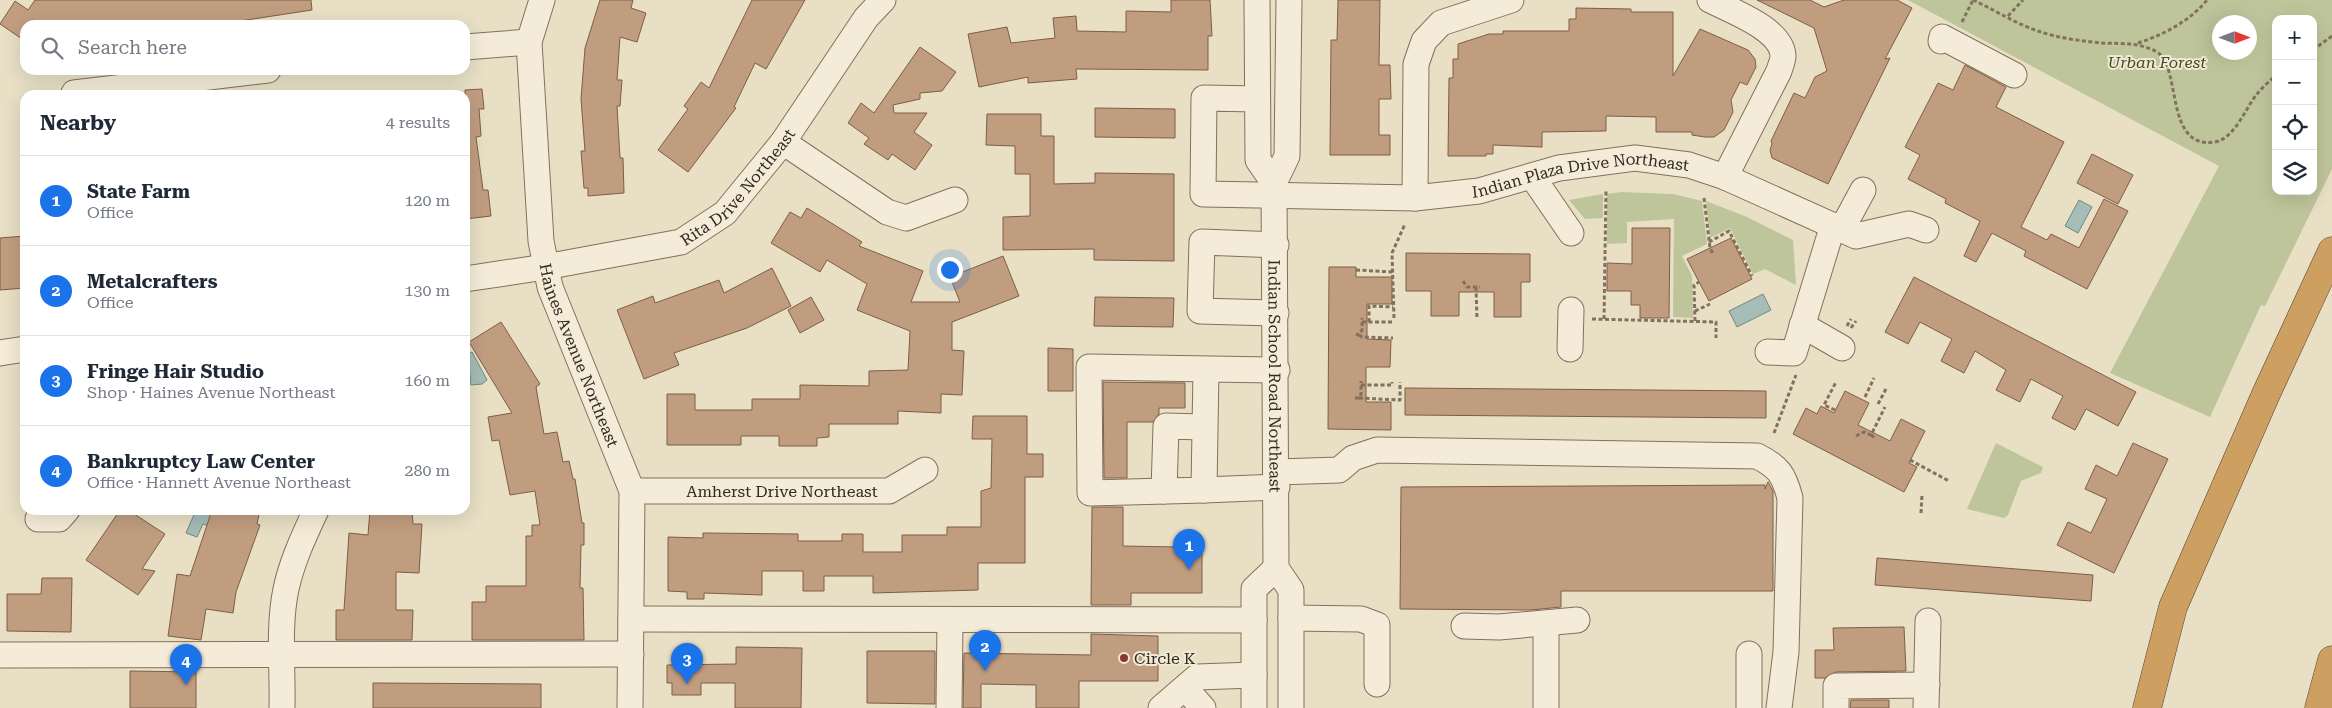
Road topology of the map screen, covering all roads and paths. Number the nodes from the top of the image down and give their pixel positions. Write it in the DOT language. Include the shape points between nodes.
graph roads {
  1 [pos="542,0"];
  2 [pos="883,0"];
  3 [pos="1257,0"];
  4 [pos="1289,0"];
  5 [pos="1511,0"];
  6 [pos="1710,0"];
  7 [pos="1974,0"];
  8 [pos="2023,0"];
  9 [pos="2207,0"];
  10 [pos="2008,16"];
  11 [pos="2332,36"];
  12 [pos="1941,41"];
  13 [pos="529,42"];
  14 [pos="2137,43"];
  15 [pos="470,47"];
  16 [pos="2317,47"];
  17 [pos="226,75"];
  18 [pos="2014,75"];
  19 [pos="2272,80"];
  20 [pos="99,90"];
  21 [pos="1257,99"];
  22 [pos="783,142"];
  23 [pos="1532,176"];
  24 [pos="1726,177"];
  25 [pos="1275,189"];
  26 [pos="1863,190"];
  27 [pos="1606,191"];
  28 [pos="1415,198"];
  29 [pos="1704,198"];
  30 [pos="954,200"];
  31 [pos="1404,224"];
  32 [pos="1837,227"];
  33 [pos="1926,230"];
  34 [pos="1570,233"];
  35 [pos="1709,242"];
  36 [pos="1276,245"];
  37 [pos="2332,252"];
  38 [pos="1713,254"];
  39 [pos="545,267"];
  40 [pos="1356,270"];
  41 [pos="1393,272"];
  42 [pos="1752,276"];
  43 [pos="470,278"];
  44 [pos="1463,281"];
  45 [pos="1698,282"];
  46 [pos="1710,304"];
  47 [pos="1393,307"];
  48 [pos="1695,311"];
  49 [pos="1276,313"];
  50 [pos="1578,314"];
  51 [pos="1477,319"];
  52 [pos="1604,319"];
  53 [pos="1695,321"];
  54 [pos="1369,322"];
  55 [pos="1802,325"];
  56 [pos="1393,338"];
  57 [pos="1716,338"];
  58 [pos="1842,348"];
  59 [pos="1570,349"];
  60 [pos="20,350"];
  61 [pos="1768,352"];
  62 [pos="0,353"];
  63 [pos="1206,369"];
  64 [pos="1276,370"];
  65 [pos="1798,372"];
  66 [pos="1874,378"];
  67 [pos="1392,382"];
  68 [pos="1400,382"];
  69 [pos="1836,382"];
  70 [pos="1886,389"];
  71 [pos="1865,397"];
  72 [pos="1878,404"];
  73 [pos="1885,407"];
  74 [pos="1835,410"];
  75 [pos="1204,427"];
  76 [pos="1774,433"];
  77 [pos="1871,435"];
  78 [pos="1856,436"];
  79 [pos="1875,438"];
  80 [pos="1910,460"];
  81 [pos="924,470"];
  82 [pos="1277,480"];
  83 [pos="1949,481"];
  84 [pos="1204,490"];
  85 [pos="632,491"];
  86 [pos="1164,491"];
  87 [pos="1922,495"];
  88 [pos="1922,513"];
  89 [pos="63,515"];
  90 [pos="314,515"];
  91 [pos="38,519"];
  92 [pos="1276,568"];
  93 [pos="1291,618"];
  94 [pos="631,619"];
  95 [pos="950,620"];
  96 [pos="1254,620"];
  97 [pos="1577,620"];
  98 [pos="1928,621"];
  99 [pos="1546,624"];
  100 [pos="1464,626"];
  101 [pos="283,654"];
  102 [pos="631,654"];
  103 [pos="0,655"];
  104 [pos="2332,660"];
  105 [pos="1254,675"];
  106 [pos="1783,677"];
  107 [pos="1377,684"];
  108 [pos="1185,688"];
  109 [pos="1926,697"];
  110 [pos="282,708"];
  111 [pos="630,708"];
  112 [pos="949,708"];
  113 [pos="1161,708"];
  114 [pos="1203,708"];
  115 [pos="1254,708"];
  116 [pos="1291,708"];
  117 [pos="1546,708"];
  118 [pos="1749,708"];
  119 [pos="1779,708"];
  120 [pos="1836,708"];
  121 [pos="2147,708"];
  122 [pos="2319,708"];
  1 -- 13 [label="street, Haines Avenue Northeast"];
  2 -- 22 [label="street, Rita Drive Northeast" via="866,18"];
  3 -- 21 [label="street"];
  4 -- 25 [label="street, Indian School Road Northeast" via="1286,156"];
  5 -- 28 [label="street" via="1442,23 1424,41 1416,64"];
  6 -- 24 [label="street" via="1767,29 1783,56 1779,71"];
  7 -- 10 [label="path"];
  8 -- 10 [label="path"];
  9 -- 14 [label="path" via="2181,23"];
  10 -- 14 [label="path" via="2047,33 2100,42"];
  11 -- 16 [label="path"];
  12 -- 18 [label="street" via="1942,37"];
  13 -- 15 [label="street"];
  13 -- 39 [label="street, Haines Avenue Northeast"];
  14 -- 19 [label="path" via="2159,53 2166,63 2182,125 2188,134 2203,141 2225,138 2257,94"];
  17 -- 20 [label="street"];
  21 -- 25 [label="street" via="1258,160"];
  21 -- 25 [label="street, Indian Plaza Drive Northeast" via="1204,98 1203,194"];
  22 -- 30 [label="street" via="887,212 906,218"];
  22 -- 39 [label="street, Rita Drive Northeast" via="725,214 681,242"];
  23 -- 24 [label="street, Indian Plaza Drive Northeast" via="1560,168 1635,158 1689,165"];
  23 -- 28 [label="street, Indian Plaza Drive Northeast" via="1479,191"];
  23 -- 34 [label="street"];
  24 -- 32 [label="street, Indian Plaza Drive Northeast"];
  25 -- 28 [label="street, Indian Plaza Drive Northeast"];
  25 -- 36 [label="street, Indian School Road Northeast"];
  26 -- 32 [label="street"];
  27 -- 52 [label="path"];
  29 -- 35 [label="path"];
  31 -- 41 [label="path" via="1392,253"];
  32 -- 33 [label="street, Indian Plaza Drive Northeast" via="1856,236 1909,224"];
  32 -- 55 [label="street"];
  35 -- 38 [label="path"];
  35 -- 42 [label="path" via="1729,231"];
  36 -- 49 [label="street, Indian School Road Northeast"];
  36 -- 49 [label="street" via="1202,242 1200,311"];
  37 -- 121 [label="highway" via="2173,607"];
  39 -- 43 [label="street, Rita Drive Northeast"];
  39 -- 85 [label="street, Haines Avenue Northeast" via="550,287"];
  40 -- 41 [label="path"];
  41 -- 47 [label="path"];
  44 -- 51 [label="path" via="1467,287 1478,287"];
  45 -- 48 [label="path" via="1694,285"];
  46 -- 48 [label="path"];
  47 -- 54 [label="path" via="1394,320"];
  47 -- 54 [label="path" via="1369,306"];
  48 -- 53 [label="path"];
  49 -- 64 [label="street, Indian School Road Northeast"];
  50 -- 52 [label="path"];
  50 -- 59 [label="street"];
  52 -- 53 [label="path"];
  53 -- 57 [label="path" via="1716,322"];
  54 -- 56 [label="path" via="1362,320 1358,334 1362,337"];
  55 -- 58 [label="street"];
  55 -- 61 [label="street" via="1794,353"];
  60 -- 62 [label="street"];
  63 -- 64 [label="street"];
  63 -- 75 [label="street"];
  63 -- 86 [label="street" via="1089,368 1090,493"];
  64 -- 82 [label="street, Indian School Road Northeast"];
  65 -- 76 [label="path"];
  66 -- 71 [label="path"];
  67 -- 68 [label="path" via="1392,385 1361,383 1361,394 1357,398 1400,400"];
  69 -- 74 [label="path" via="1824,405"];
  70 -- 72 [label="path"];
  73 -- 77 [label="path"];
  75 -- 84 [label="street"];
  75 -- 86 [label="street" via="1166,426"];
  77 -- 78 [label="path" via="1864,432"];
  77 -- 79 [label="path"];
  80 -- 83 [label="path"];
  81 -- 85 [label="street, Amherst Drive Northeast" via="889,491"];
  82 -- 84 [label="street"];
  82 -- 92 [label="street, Indian School Road Northeast"];
  82 -- 106 [label="street" via="1339,470 1353,458 1377,450 1757,456 1774,464 1785,479 1790,498"];
  84 -- 86 [label="street"];
  85 -- 94 [label="street, Haines Avenue Northeast"];
  87 -- 88 [label="path"];
  89 -- 91 [label="street" via="59,519"];
  90 -- 101 [label="street" via="295,555 286,590"];
  92 -- 93 [label="street" via="1291,590"];
  92 -- 96 [label="street" via="1254,589"];
  93 -- 107 [label="street" via="1354,618 1377,625"];
  93 -- 116 [label="street"];
  94 -- 95 [label="street"];
  94 -- 102 [label="street, Haines Avenue Northeast"];
  95 -- 96 [label="street"];
  95 -- 112 [label="street"];
  96 -- 105 [label="street"];
  97 -- 99 [label="street"];
  98 -- 109 [label="street"];
  99 -- 100 [label="street"];
  99 -- 117 [label="street"];
  101 -- 102 [label="street"];
  101 -- 103 [label="street"];
  101 -- 110 [label="street"];
  102 -- 111 [label="street, Haines Avenue Northeast"];
  104 -- 122 [label="highway"];
  105 -- 108 [label="street" via="1198,677"];
  105 -- 115 [label="street"];
  106 -- 118 [label="street" via="1749,666"];
  106 -- 119 [label="street"];
  108 -- 113 [label="street"];
  108 -- 114 [label="street"];
  109 -- 120 [label="street" via="1836,686"];
}
